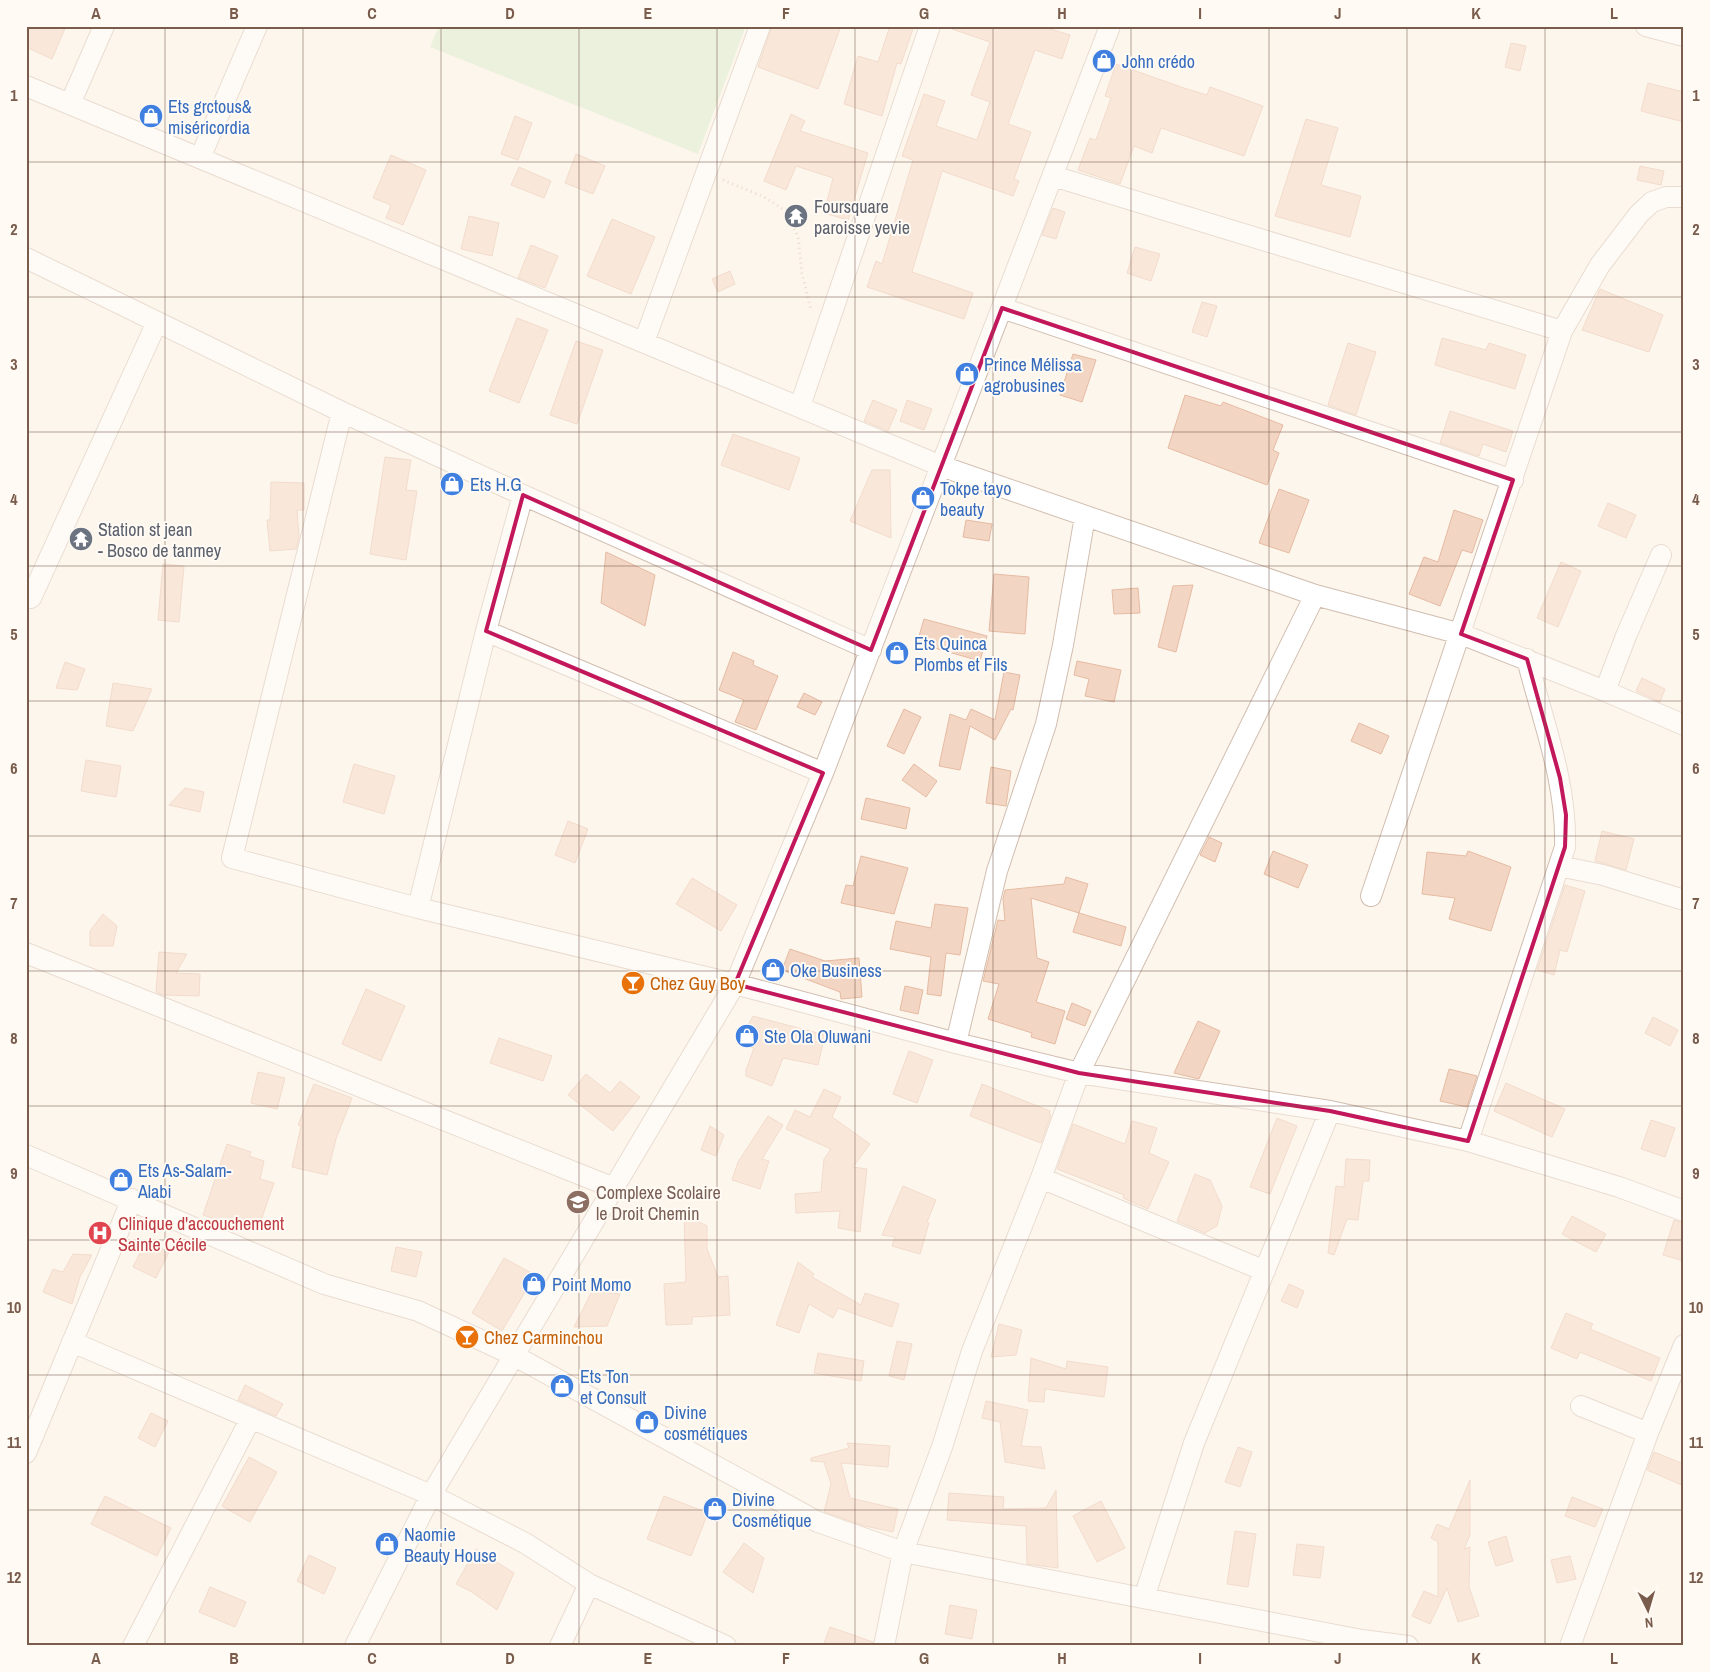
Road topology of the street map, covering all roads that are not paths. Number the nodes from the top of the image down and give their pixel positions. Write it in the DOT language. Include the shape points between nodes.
graph roads {
  1 [pos="104,26"];
  2 [pos="257,26"];
  3 [pos="760,26"];
  4 [pos="930,26"];
  5 [pos="1110,26"];
  6 [pos="1646,26"];
  7 [pos="1684,36"];
  8 [pos="26,86"];
  9 [pos="70,104"];
  10 [pos="200,158"];
  11 [pos="1053,176"];
  12 [pos="1684,196"];
  13 [pos="26,258"];
  14 [pos="1002,308"];
  15 [pos="157,322"];
  16 [pos="1562,331"];
  17 [pos="644,342"];
  18 [pos="800,406"];
  19 [pos="342,412"];
  20 [pos="941,466"];
  21 [pos="1513,480"];
  22 [pos="522,496"];
  23 [pos="1085,516"];
  24 [pos="1662,556"];
  25 [pos="1315,595"];
  26 [pos="31,598"];
  27 [pos="486,631"];
  28 [pos="1461,634"];
  29 [pos="871,650"];
  30 [pos="1527,659"];
  31 [pos="1606,691"];
  32 [pos="1684,725"];
  33 [pos="823,773"];
  34 [pos="1559,866"];
  35 [pos="1371,896"];
  36 [pos="1684,900"];
  37 [pos="418,908"];
  38 [pos="26,953"];
  39 [pos="735,984"];
  40 [pos="956,1043"];
  41 [pos="1079,1073"];
  42 [pos="1330,1111"];
  43 [pos="1468,1141"];
  44 [pos="26,1155"];
  45 [pos="1041,1178"];
  46 [pos="614,1188"];
  47 [pos="132,1199"];
  48 [pos="1684,1211"];
  49 [pos="1265,1271"];
  50 [pos="72,1342"];
  51 [pos="1684,1345"];
  52 [pos="513,1355"];
  53 [pos="1582,1406"];
  54 [pos="251,1418"];
  55 [pos="1648,1433"];
  56 [pos="26,1452"];
  57 [pos="431,1495"];
  58 [pos="904,1552"];
  59 [pos="589,1584"];
  60 [pos="1144,1598"];
  61 [pos="707,1642"];
  62 [pos="1360,1643"];
  63 [pos="134,1646"];
  64 [pos="355,1646"];
  65 [pos="560,1646"];
  66 [pos="726,1646"];
  67 [pos="884,1646"];
  68 [pos="1408,1646"];
  69 [pos="1570,1646"];
  1 -- 9 [label="street"];
  2 -- 10 [label="street"];
  3 -- 17 [label="street"];
  4 -- 18 [label="street"];
  5 -- 11 [label="street"];
  6 -- 7 [label="street"];
  8 -- 9 [label="street"];
  9 -- 10 [label="street"];
  10 -- 17 [label="street"];
  11 -- 14 [label="street"];
  11 -- 16 [label="street"];
  12 -- 16 [label="street" via="1652,202 1640,214 1600,265"];
  13 -- 15 [label="street"];
  14 -- 20 [label="street"];
  14 -- 21 [label="street"];
  15 -- 19 [label="street"];
  15 -- 26 [label="street"];
  16 -- 21 [label="street"];
  17 -- 18 [label="street"];
  18 -- 20 [label="street"];
  19 -- 22 [label="street"];
  19 -- 37 [label="street" via="232,858"];
  20 -- 23 [label="street"];
  20 -- 29 [label="street"];
  21 -- 28 [label="street"];
  22 -- 27 [label="street"];
  22 -- 29 [label="street"];
  23 -- 25 [label="street"];
  23 -- 40 [label="street" via="1046,724 997,871"];
  24 -- 31 [label="street" via="1626,636"];
  25 -- 28 [label="street"];
  25 -- 41 [label="street"];
  27 -- 33 [label="street"];
  27 -- 37 [label="street"];
  28 -- 30 [label="street"];
  28 -- 35 [label="street"];
  29 -- 33 [label="street"];
  30 -- 31 [label="street"];
  30 -- 34 [label="street" via="1560,778 1566,815 1565,847"];
  31 -- 32 [label="street"];
  33 -- 39 [label="street"];
  34 -- 36 [label="street"];
  34 -- 43 [label="street"];
  37 -- 39 [label="street"];
  38 -- 46 [label="street"];
  39 -- 40 [label="street"];
  39 -- 46 [label="street"];
  40 -- 41 [label="street"];
  41 -- 42 [label="street"];
  41 -- 45 [label="street"];
  42 -- 43 [label="street"];
  42 -- 49 [label="street"];
  43 -- 48 [label="street"];
  44 -- 47 [label="street"];
  45 -- 49 [label="street"];
  45 -- 58 [label="street" via="972,1351"];
  46 -- 52 [label="street"];
  47 -- 50 [label="street"];
  47 -- 52 [label="street" via="324,1284 418,1311"];
  49 -- 60 [label="street" via="1194,1443"];
  50 -- 54 [label="street"];
  50 -- 56 [label="street"];
  51 -- 55 [label="street"];
  52 -- 57 [label="street"];
  52 -- 58 [label="street" via="818,1522"];
  53 -- 55 [label="street"];
  54 -- 57 [label="street"];
  54 -- 63 [label="street"];
  55 -- 69 [label="street"];
  57 -- 59 [label="street" via="525,1544"];
  57 -- 64 [label="street"];
  58 -- 60 [label="street"];
  58 -- 67 [label="street"];
  59 -- 61 [label="street"];
  59 -- 65 [label="street"];
  60 -- 62 [label="street"];
  61 -- 66 [label="street"];
  62 -- 68 [label="street"];
}
